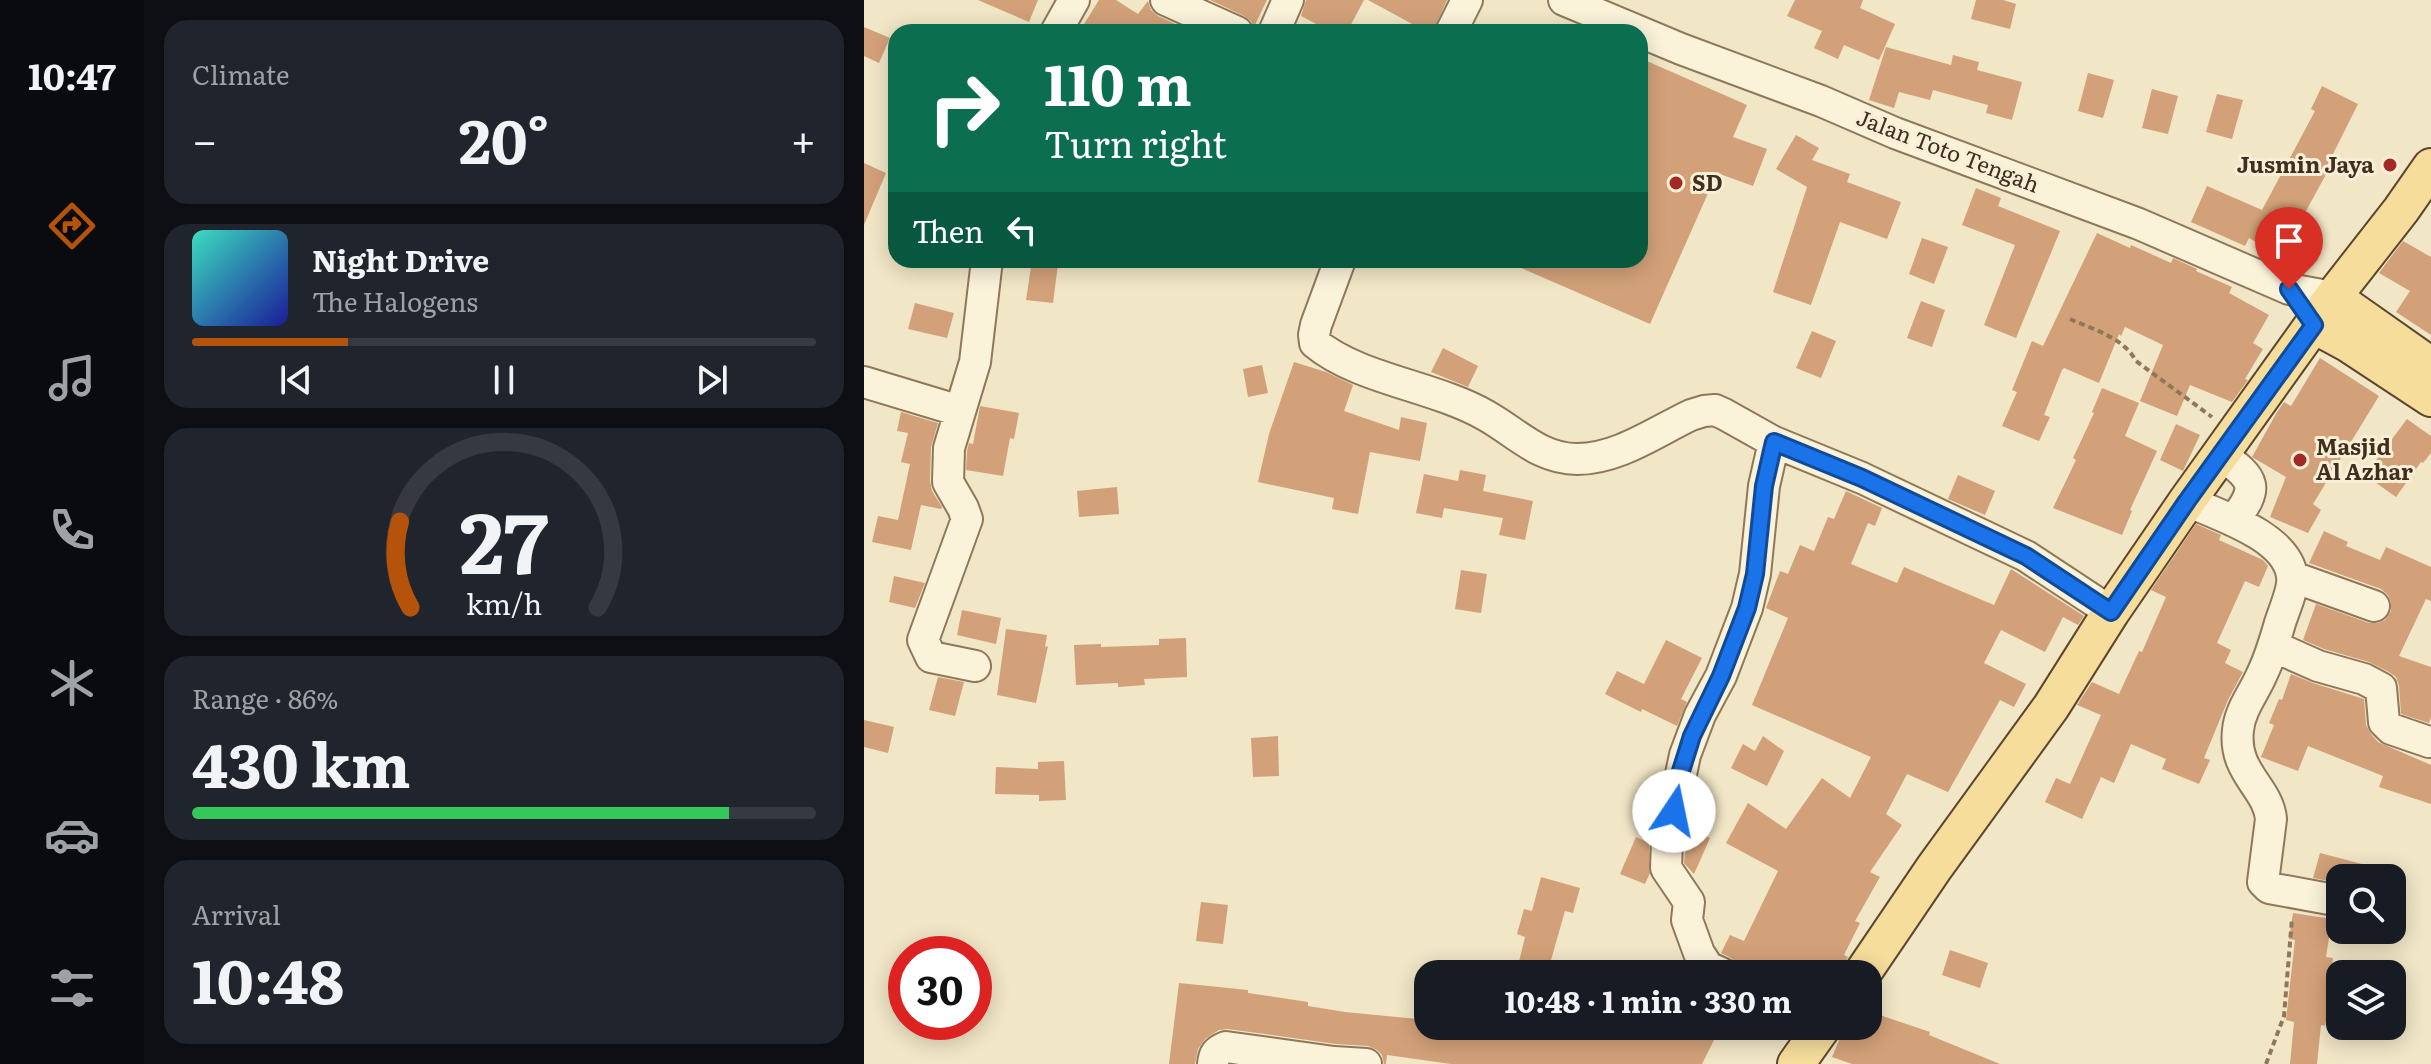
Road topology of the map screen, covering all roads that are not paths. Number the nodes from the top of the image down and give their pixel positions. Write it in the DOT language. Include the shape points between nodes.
graph roads {
  1 [pos="1074,0"];
  2 [pos="1166,0"];
  3 [pos="1288,0"];
  4 [pos="1467,0"];
  5 [pos="1564,0"];
  6 [pos="1060,24"];
  7 [pos="1219,24"];
  8 [pos="1278,24"];
  9 [pos="1455,24"];
  10 [pos="1621,24"];
  11 [pos="1648,35"];
  12 [pos="2431,167"];
  13 [pos="986,268"];
  14 [pos="1337,268"];
  15 [pos="2324,311"];
  16 [pos="2431,366"];
  17 [pos="864,382"];
  18 [pos="2431,398"];
  19 [pos="960,411"];
  20 [pos="1774,442"];
  21 [pos="2229,444"];
  22 [pos="2187,501"];
  23 [pos="2233,521"];
  24 [pos="2293,577"];
  25 [pos="2374,606"];
  26 [pos="2111,612"];
  27 [pos="2273,646"];
  28 [pos="975,666"];
  29 [pos="2429,742"];
  30 [pos="2326,899"];
  31 [pos="1704,960"];
  32 [pos="1872,960"];
  33 [pos="1813,1040"];
  34 [pos="1334,1063"];
  35 [pos="1213,1064"];
  36 [pos="1366,1064"];
  37 [pos="1796,1064"];
  1 -- 6 [label="street"];
  2 -- 7 [label="street"];
  3 -- 8 [label="street"];
  4 -- 9 [label="street"];
  5 -- 10 [label="street, Jalan Toto Tengah"];
  11 -- 15 [label="street, Jalan Toto Tengah" via="2139,224 2289,289"];
  12 -- 15 [label="main road"];
  13 -- 19 [label="street" via="975,362"];
  14 -- 20 [label="street" via="1316,325 1315,343 1357,366 1461,402 1546,453 1564,459 1610,455 1715,410"];
  15 -- 16 [label="main road"];
  15 -- 18 [label="main road" via="2349,344"];
  15 -- 21 [label="main road"];
  17 -- 19 [label="street"];
  19 -- 28 [label="street" via="949,448 948,482 967,519 923,640 931,657"];
  20 -- 26 [label="street" via="2026,556"];
  20 -- 31 [label="street" via="1747,608 1688,745 1667,841 1666,868 1689,902 1687,920"];
  21 -- 22 [label="main road"];
  21 -- 23 [label="street" via="2252,490"];
  22 -- 23 [label="street"];
  22 -- 26 [label="main road"];
  23 -- 24 [label="street" via="2278,547"];
  24 -- 25 [label="street"];
  24 -- 27 [label="street"];
  26 -- 32 [label="main road" via="2051,707"];
  27 -- 29 [label="street" via="2381,688 2384,722"];
  27 -- 30 [label="street" via="2241,714 2238,742 2246,773 2270,810 2263,882 2269,888"];
  33 -- 37 [label="main road"];
  34 -- 35 [label="street" via="1226,1047 1214,1055"];
  34 -- 36 [label="street"];
}
